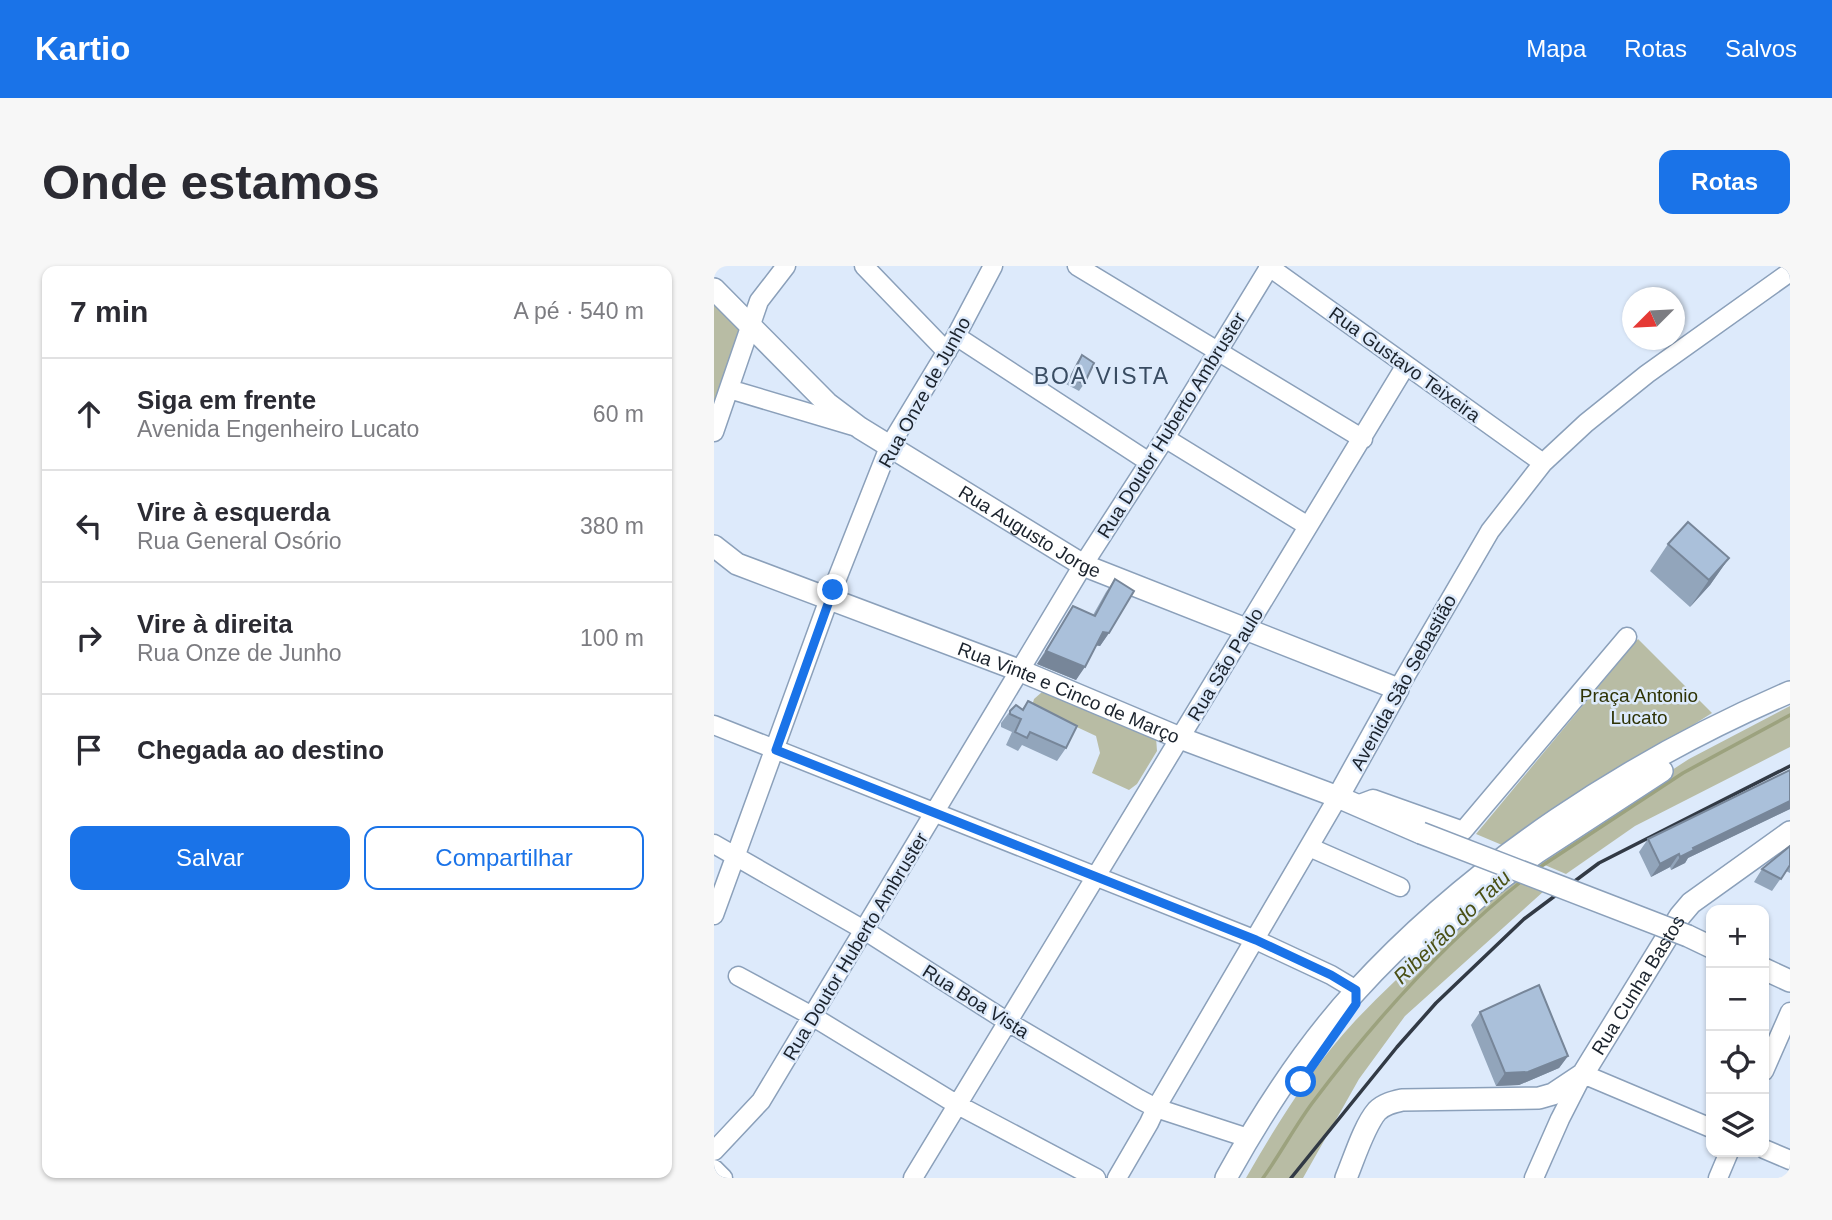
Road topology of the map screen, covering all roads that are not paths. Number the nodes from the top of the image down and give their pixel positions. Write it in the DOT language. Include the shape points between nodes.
graph roads {
  1 [pos="786,266"];
  2 [pos="864,266"];
  3 [pos="993,266"];
  4 [pos="1077,266"];
  5 [pos="1269,266"];
  6 [pos="1790,272"];
  7 [pos="714,289"];
  8 [pos="751,325"];
  9 [pos="951,344"];
  10 [pos="1218,351"];
  11 [pos="1406,365"];
  12 [pos="729,389"];
  13 [pos="860,428"];
  14 [pos="714,432"];
  15 [pos="1165,438"];
  16 [pos="1363,439"];
  17 [pos="889,447"];
  18 [pos="1149,462"];
  19 [pos="1543,463"];
  20 [pos="1308,526"];
  21 [pos="714,546"];
  22 [pos="714,555"];
  23 [pos="737,564"];
  24 [pos="1083,565"];
  25 [pos="829,599"];
  26 [pos="1247,628"];
  27 [pos="1627,637"];
  28 [pos="1021,671"];
  29 [pos="1398,689"];
  30 [pos="1790,692"];
  31 [pos="1790,701"];
  32 [pos="714,725"];
  33 [pos="1180,738"];
  34 [pos="776,750"];
  35 [pos="1348,801"];
  36 [pos="935,813"];
  37 [pos="1790,832"];
  38 [pos="714,844"];
  39 [pos="1309,847"];
  40 [pos="736,857"];
  41 [pos="1097,877"];
  42 [pos="1400,887"];
  43 [pos="714,915"];
  44 [pos="864,930"];
  45 [pos="1256,940"];
  46 [pos="1706,945"];
  47 [pos="1769,971"];
  48 [pos="738,976"];
  49 [pos="1789,981"];
  50 [pos="1356,990"];
  51 [pos="1790,1012"];
  52 [pos="813,1016"];
  53 [pos="1007,1022"];
  54 [pos="1339,1029"];
  55 [pos="1769,1060"];
  56 [pos="1583,1073"];
  57 [pos="1539,1098"];
  58 [pos="956,1104"];
  59 [pos="1156,1108"];
  60 [pos="1560,1119"];
  61 [pos="1706,1126"];
  62 [pos="1253,1141"];
  63 [pos="1769,1151"];
  64 [pos="714,1152"];
  65 [pos="1727,1157"];
  66 [pos="1790,1160"];
  67 [pos="714,1169"];
  68 [pos="723,1178"];
  69 [pos="913,1178"];
  70 [pos="1096,1178"];
  71 [pos="1117,1178"];
  72 [pos="1228,1178"];
  73 [pos="1347,1178"];
  74 [pos="1534,1178"];
  75 [pos="1718,1178"];
  1 -- 8 [label="street" via="759,301"];
  2 -- 9 [label="street"];
  3 -- 9 [label="street, Rua Onze de Junho"];
  4 -- 10 [label="street"];
  5 -- 10 [label="street, Rua Doutor Huberto Ambruster"];
  5 -- 11 [label="street, Rua Gustavo Teixeira"];
  6 -- 19 [label="street, Avenida São Sebastião" via="1647,374"];
  7 -- 8 [label="main road, Rua Augusto Jorge"];
  8 -- 12 [label="street"];
  8 -- 13 [label="main road, Rua Augusto Jorge" via="827,403"];
  9 -- 17 [label="street, Rua Onze de Junho"];
  9 -- 18 [label="street"];
  10 -- 15 [label="street, Rua Doutor Huberto Ambruster"];
  10 -- 16 [label="street"];
  11 -- 16 [label="street, Rua São Paulo"];
  11 -- 19 [label="street, Rua Gustavo Teixeira"];
  12 -- 13 [label="street"];
  12 -- 14 [label="street"];
  13 -- 17 [label="main road, Rua Augusto Jorge"];
  15 -- 18 [label="street, Rua Doutor Huberto Ambruster"];
  15 -- 20 [label="street"];
  16 -- 20 [label="street, Rua São Paulo"];
  17 -- 24 [label="main road, Rua Augusto Jorge"];
  17 -- 25 [label="street, Rua Onze de Junho"];
  18 -- 24 [label="street, Rua Doutor Huberto Ambruster"];
  19 -- 29 [label="street, Avenida São Sebastião" via="1490,531"];
  20 -- 26 [label="street, Rua São Paulo"];
  21 -- 23 [label="main road"];
  22 -- 23 [label="street, Rua Vinte e Cinco de Março"];
  23 -- 25 [label="main road, Rua Vinte e Cinco de Março"];
  24 -- 26 [label="main road, Rua Augusto Jorge"];
  24 -- 28 [label="street, Rua Doutor Huberto Ambruster"];
  25 -- 28 [label="main road, Rua Vinte e Cinco de Março"];
  25 -- 34 [label="street, Rua Onze de Junho"];
  26 -- 29 [label="main road, Rua Augusto Jorge"];
  26 -- 33 [label="street, Rua São Paulo"];
  27 -- 35 [label="street" via="1463,831 1373,799"];
  28 -- 33 [label="main road, Rua Vinte e Cinco de Março"];
  28 -- 36 [label="street, Rua Doutor Huberto Ambruster"];
  29 -- 35 [label="main road, Avenida São Sebastião"];
  30 -- 50 [label="main road" via="1695,736 1551,824 1440,909"];
  31 -- 54 [label="main road" via="1703,746 1536,853 1405,961"];
  32 -- 34 [label="street"];
  33 -- 35 [label="main road, Rua Vinte e Cinco de Março"];
  33 -- 41 [label="street, Rua São Paulo"];
  34 -- 36 [label="street"];
  34 -- 40 [label="street, Rua Onze de Junho"];
  35 -- 39 [label="street, Avenida São Sebastião"];
  35 -- 46 [label="main road, Rua Vinte e Cinco de Março, bridge"];
  36 -- 41 [label="street"];
  36 -- 44 [label="street, Rua Doutor Huberto Ambruster"];
  37 -- 56 [label="main road, Rua Cunha Bastos" via="1691,903"];
  38 -- 40 [label="street, Rua Boa Vista"];
  39 -- 42 [label="street"];
  39 -- 45 [label="street, Avenida São Sebastião"];
  40 -- 43 [label="street, Rua Onze de Junho"];
  40 -- 44 [label="street, Rua Boa Vista"];
  41 -- 45 [label="street"];
  41 -- 53 [label="street, Rua São Paulo"];
  44 -- 52 [label="street, Rua Doutor Huberto Ambruster"];
  44 -- 53 [label="street, Rua Boa Vista"];
  45 -- 50 [label="street"];
  45 -- 59 [label="street, Avenida São Sebastião"];
  47 -- 49 [label="main road"];
  48 -- 52 [label="street"];
  50 -- 54 [label="main road" via="1356,1004"];
  50 -- 62 [label="main road" via="1306,1050"];
  51 -- 55 [label="street"];
  52 -- 58 [label="street"];
  52 -- 64 [label="street, Rua Doutor Huberto Ambruster" via="761,1101"];
  53 -- 58 [label="street, Rua São Paulo"];
  53 -- 59 [label="street, Rua Boa Vista"];
  54 -- 62 [label="main road"];
  56 -- 57 [label="main road"];
  56 -- 60 [label="street, Rua Cunha Bastos"];
  56 -- 61 [label="street"];
  57 -- 60 [label="street" via="1557,1109"];
  57 -- 73 [label="main road" via="1389,1103 1371,1120"];
  58 -- 69 [label="street, Rua São Paulo"];
  58 -- 70 [label="street"];
  59 -- 62 [label="street, Rua Boa Vista"];
  59 -- 71 [label="street, Avenida São Sebastião"];
  60 -- 74 [label="street, Rua Cunha Bastos"];
  62 -- 72 [label="main road"];
  63 -- 66 [label="street"];
  65 -- 75 [label="street"];
  67 -- 68 [label="street"];
}
